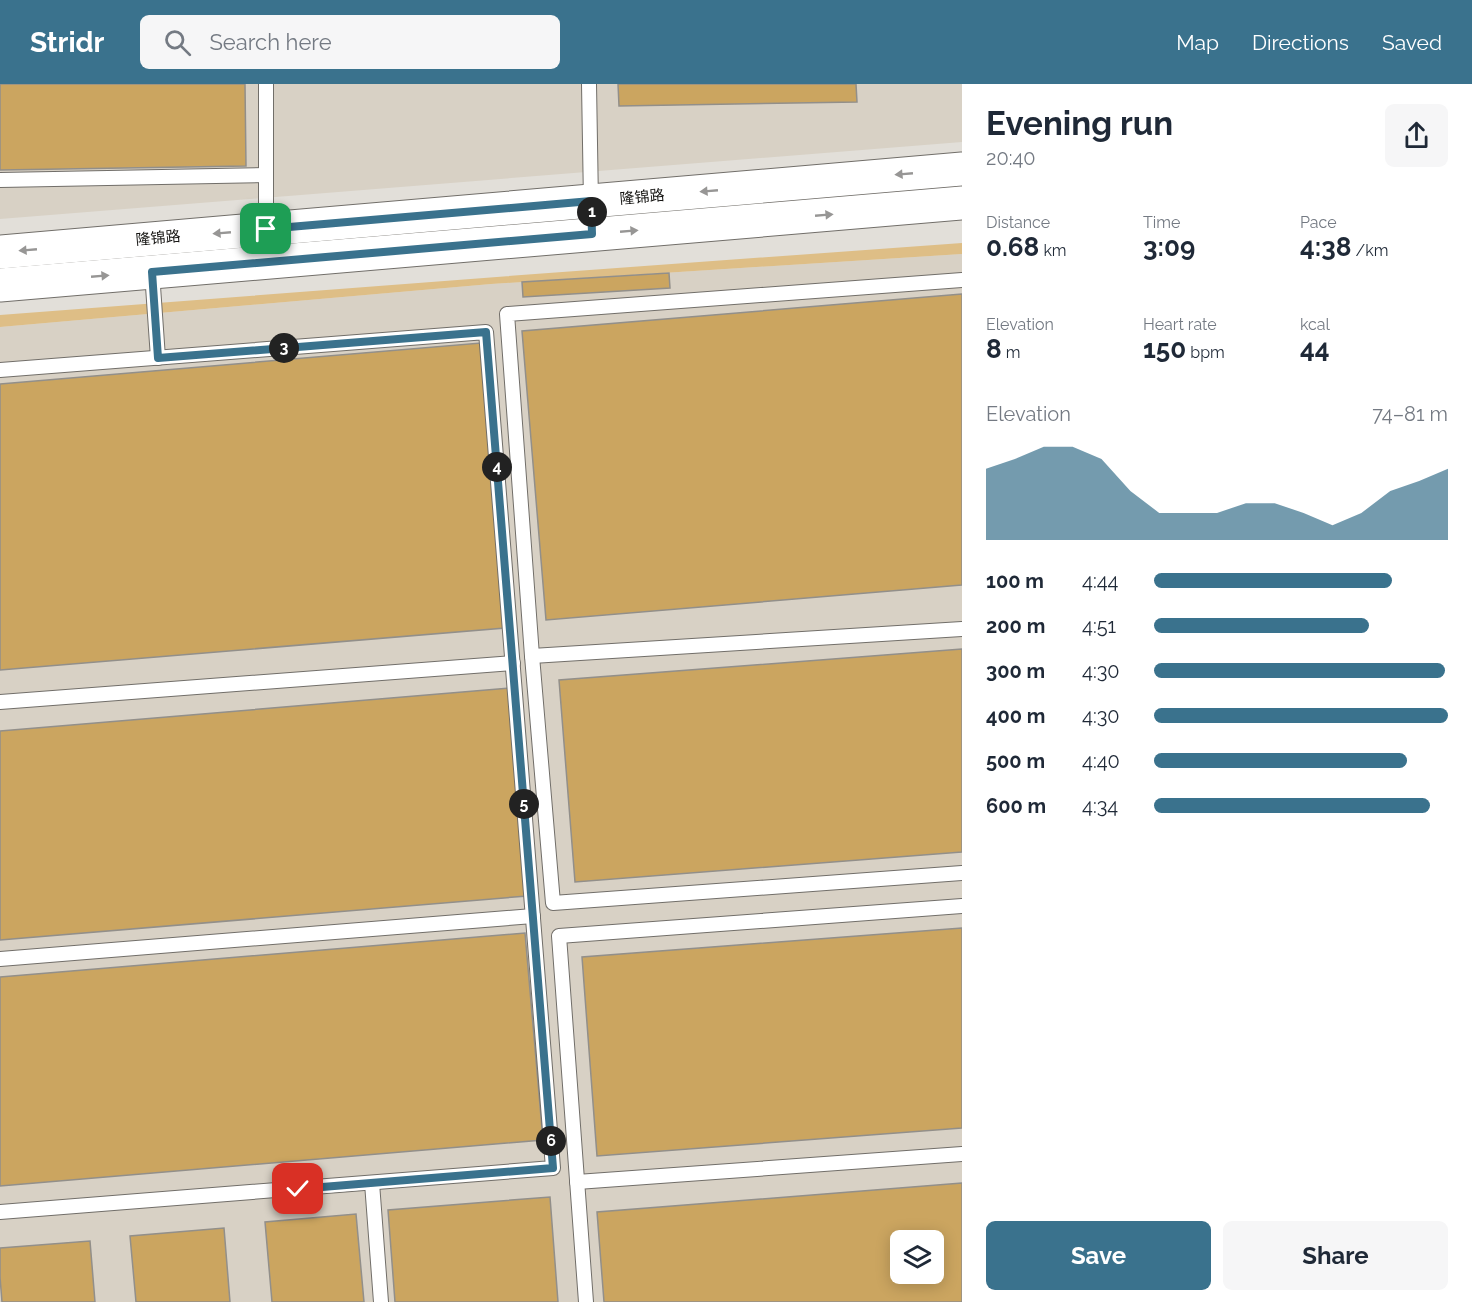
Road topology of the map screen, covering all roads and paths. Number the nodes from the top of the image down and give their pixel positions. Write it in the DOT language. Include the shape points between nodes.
graph roads {
  1 [pos="266,84"];
  2 [pos="589,84"];
  3 [pos="962,169"];
  4 [pos="266,175"];
  5 [pos="0,180"];
  6 [pos="962,203"];
  7 [pos="592,218"];
  8 [pos="266,229"];
  9 [pos="0,252"];
  10 [pos="152,272"];
  11 [pos="962,280"];
  12 [pos="0,285"];
  13 [pos="158,358"];
  14 [pos="0,370"];
  15 [pos="962,628"];
  16 [pos="532,656"];
  17 [pos="513,663"];
  18 [pos="0,702"];
  19 [pos="962,873"];
  20 [pos="962,906"];
  21 [pos="533,916"];
  22 [pos="0,959"];
  23 [pos="962,1155"];
  24 [pos="577,1182"];
  25 [pos="372,1183"];
  26 [pos="0,1212"];
  27 [pos="381,1302"];
  28 [pos="586,1302"];
  1 -- 4 [label="lane"];
  2 -- 7 [label="lane"];
  3 -- 7 [label="main road, 隆锦路, one-way"];
  4 -- 5 [label="lane"];
  4 -- 8 [label="lane"];
  7 -- 6 [label="main road, 隆锦路, one-way"];
  7 -- 8 [label="main road, 隆锦路"];
  7 -- 10 [label="main road, 隆锦路"];
  8 -- 9 [label="main road, 隆锦路, one-way"];
  12 -- 10 [label="main road, 隆锦路, one-way"];
  10 -- 13 [label="lane"];
  11 -- 16 [label="lane" via="507,314"];
  13 -- 14 [label="lane"];
  13 -- 17 [label="lane" via="486,332"];
  15 -- 16 [label="lane"];
  16 -- 19 [label="lane" via="553,903"];
  17 -- 18 [label="lane"];
  17 -- 21 [label="lane"];
  20 -- 24 [label="lane" via="559,936"];
  21 -- 22 [label="lane"];
  21 -- 25 [label="lane" via="553,1168"];
  23 -- 24 [label="lane"];
  24 -- 28 [label="lane"];
  25 -- 26 [label="lane"];
  25 -- 27 [label="lane"];
}
